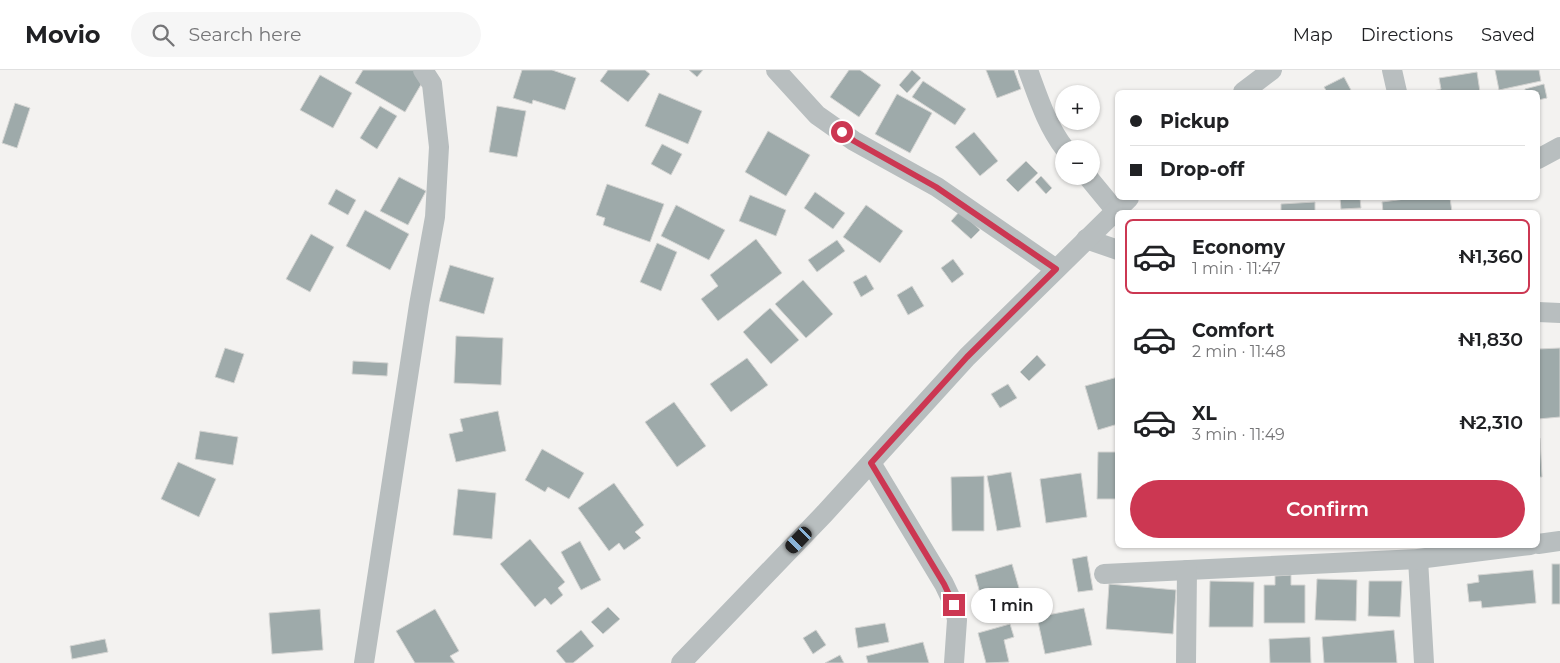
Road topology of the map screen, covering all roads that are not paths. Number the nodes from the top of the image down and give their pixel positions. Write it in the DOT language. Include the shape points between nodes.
graph roads {
  1 [pos="423,70"];
  2 [pos="776,70"];
  3 [pos="1028,70"];
  4 [pos="1272,70"];
  5 [pos="1392,70"];
  6 [pos="1246,90"];
  7 [pos="1397,90"];
  8 [pos="1058,140"];
  9 [pos="1560,147"];
  10 [pos="1540,158"];
  11 [pos="1098,185"];
  12 [pos="1115,198"];
  13 [pos="1115,211"];
  14 [pos="1086,239"];
  15 [pos="1115,249"];
  16 [pos="1056,269"];
  17 [pos="1540,312"];
  18 [pos="1560,314"];
  19 [pos="871,463"];
  20 [pos="1560,541"];
  21 [pos="1540,544"];
  22 [pos="1506,548"];
  23 [pos="1418,559"];
  24 [pos="1186,570"];
  25 [pos="1104,574"];
  26 [pos="364,663"];
  27 [pos="681,663"];
  28 [pos="954,663"];
  29 [pos="1186,663"];
  30 [pos="1424,663"];
  1 -- 26 [label="street" via="432,84 439,147 435,217"];
  2 -- 16 [label="street" via="817,115 854,141 936,187"];
  3 -- 8 [label="street"];
  4 -- 6 [label="street"];
  5 -- 7 [label="street"];
  9 -- 10 [label="street"];
  11 -- 12 [label="street"];
  13 -- 14 [label="street"];
  14 -- 15 [label="street"];
  14 -- 16 [label="street"];
  16 -- 19 [label="street" via="967,357"];
  17 -- 18 [label="street"];
  19 -- 27 [label="street"];
  19 -- 28 [label="street" via="954,605 957,620"];
  20 -- 21 [label="street"];
  22 -- 23 [label="street"];
  23 -- 24 [label="street"];
  23 -- 30 [label="street"];
  24 -- 25 [label="street"];
  24 -- 29 [label="street"];
}
